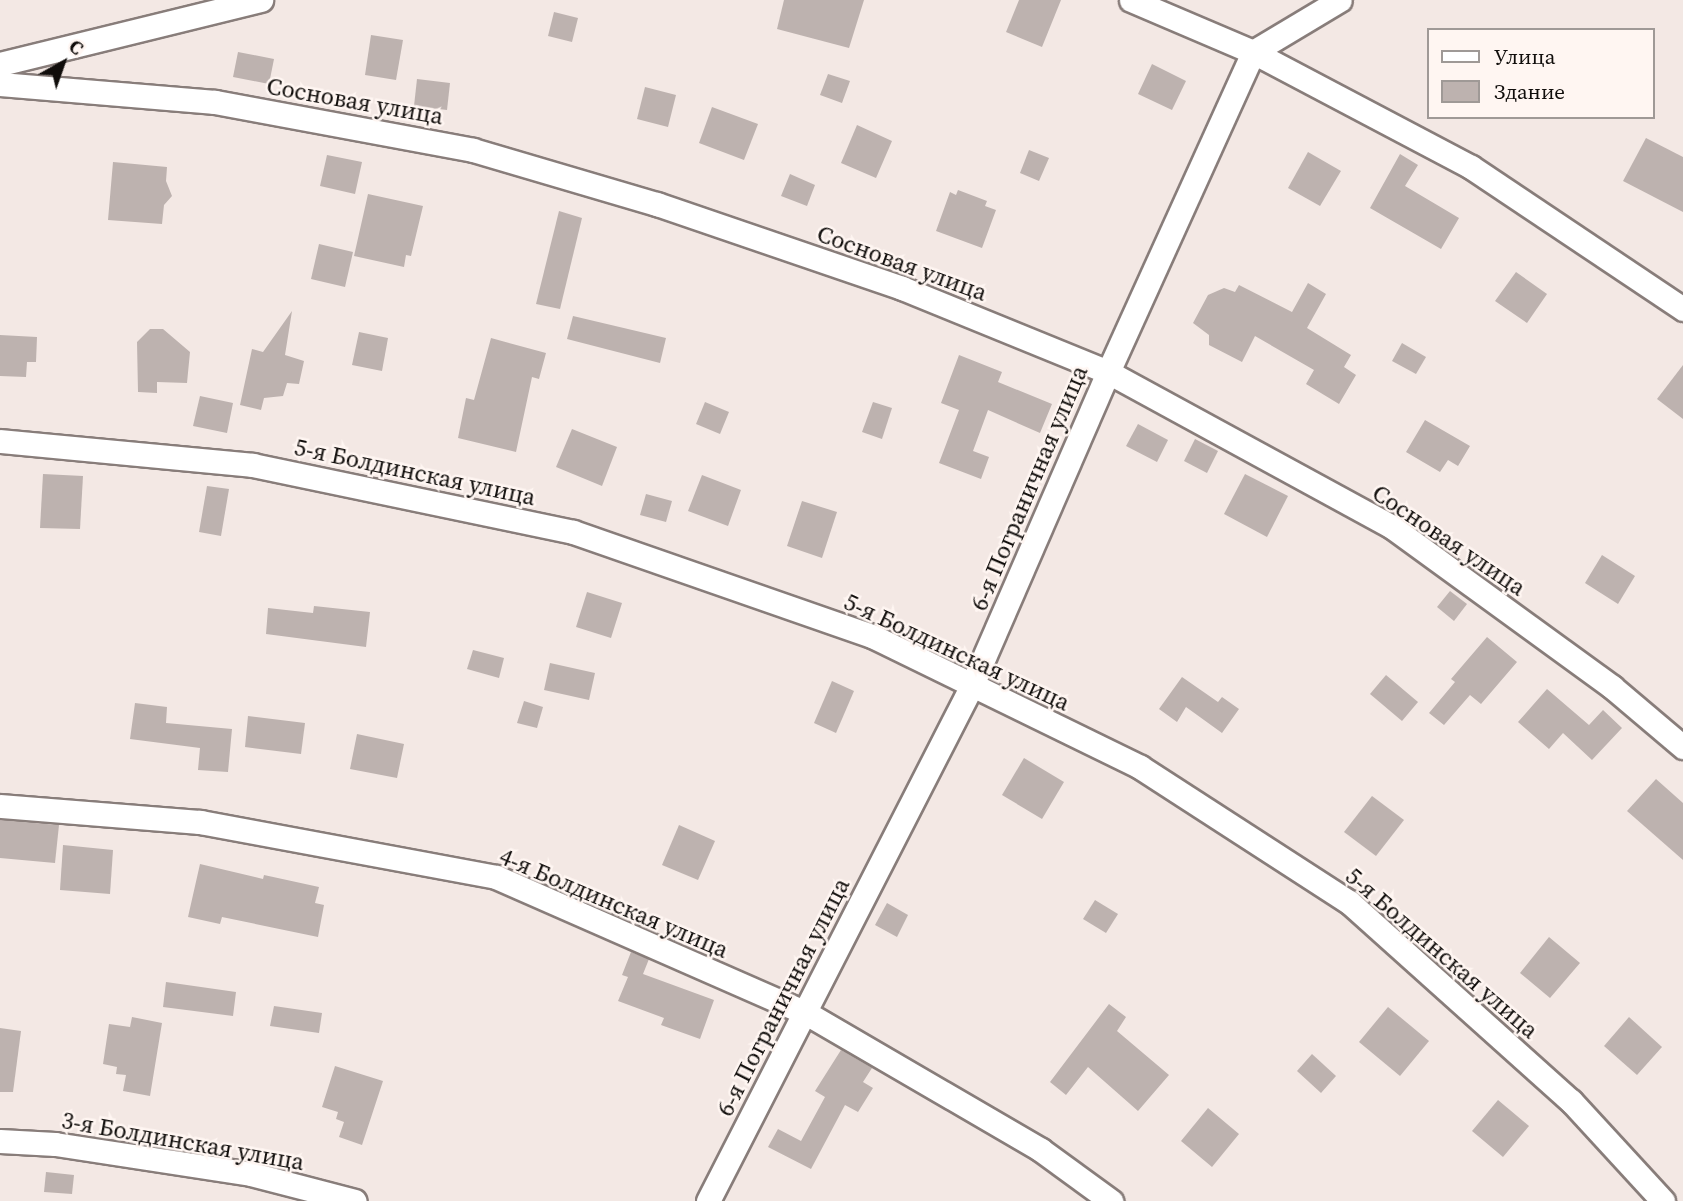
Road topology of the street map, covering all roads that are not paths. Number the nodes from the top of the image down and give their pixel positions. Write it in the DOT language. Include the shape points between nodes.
graph roads {
  1 [pos="261,0"];
  2 [pos="1131,0"];
  3 [pos="1340,0"];
  4 [pos="1253,52"];
  5 [pos="0,64"];
  6 [pos="0,85"];
  7 [pos="1683,309"];
  8 [pos="1108,372"];
  9 [pos="0,441"];
  10 [pos="972,685"];
  11 [pos="1683,747"];
  12 [pos="0,806"];
  13 [pos="806,1013"];
  14 [pos="0,1141"];
  15 [pos="355,1201"];
  16 [pos="708,1201"];
  17 [pos="1111,1201"];
  18 [pos="1663,1201"];
  1 -- 5 [label="street"];
  2 -- 4 [label="street"];
  3 -- 4 [label="street"];
  4 -- 7 [label="street" via="1471,167"];
  4 -- 8 [label="street, 6-я Пограничная улица"];
  6 -- 8 [label="street, Сосновая улица" via="215,102 473,150 657,204 901,288"];
  8 -- 10 [label="street, 6-я Пограничная улица"];
  8 -- 11 [label="street, Сосновая улица" via="1392,527 1612,687"];
  9 -- 10 [label="street, 5-я Болдинская улица" via="253,465 573,532 874,637"];
  10 -- 13 [label="street, 6-я Пограничная улица"];
  10 -- 18 [label="street, 5-я Болдинская улица" via="1140,767 1349,902 1571,1101"];
  12 -- 13 [label="street, 4-я Болдинская улица" via="200,822 496,877"];
  13 -- 16 [label="street, 6-я Пограничная улица"];
  13 -- 17 [label="street, 4-я Болдинская улица" via="1041,1150"];
  14 -- 15 [label="street, 3-я Болдинская улица" via="55,1144 251,1174"];
}
